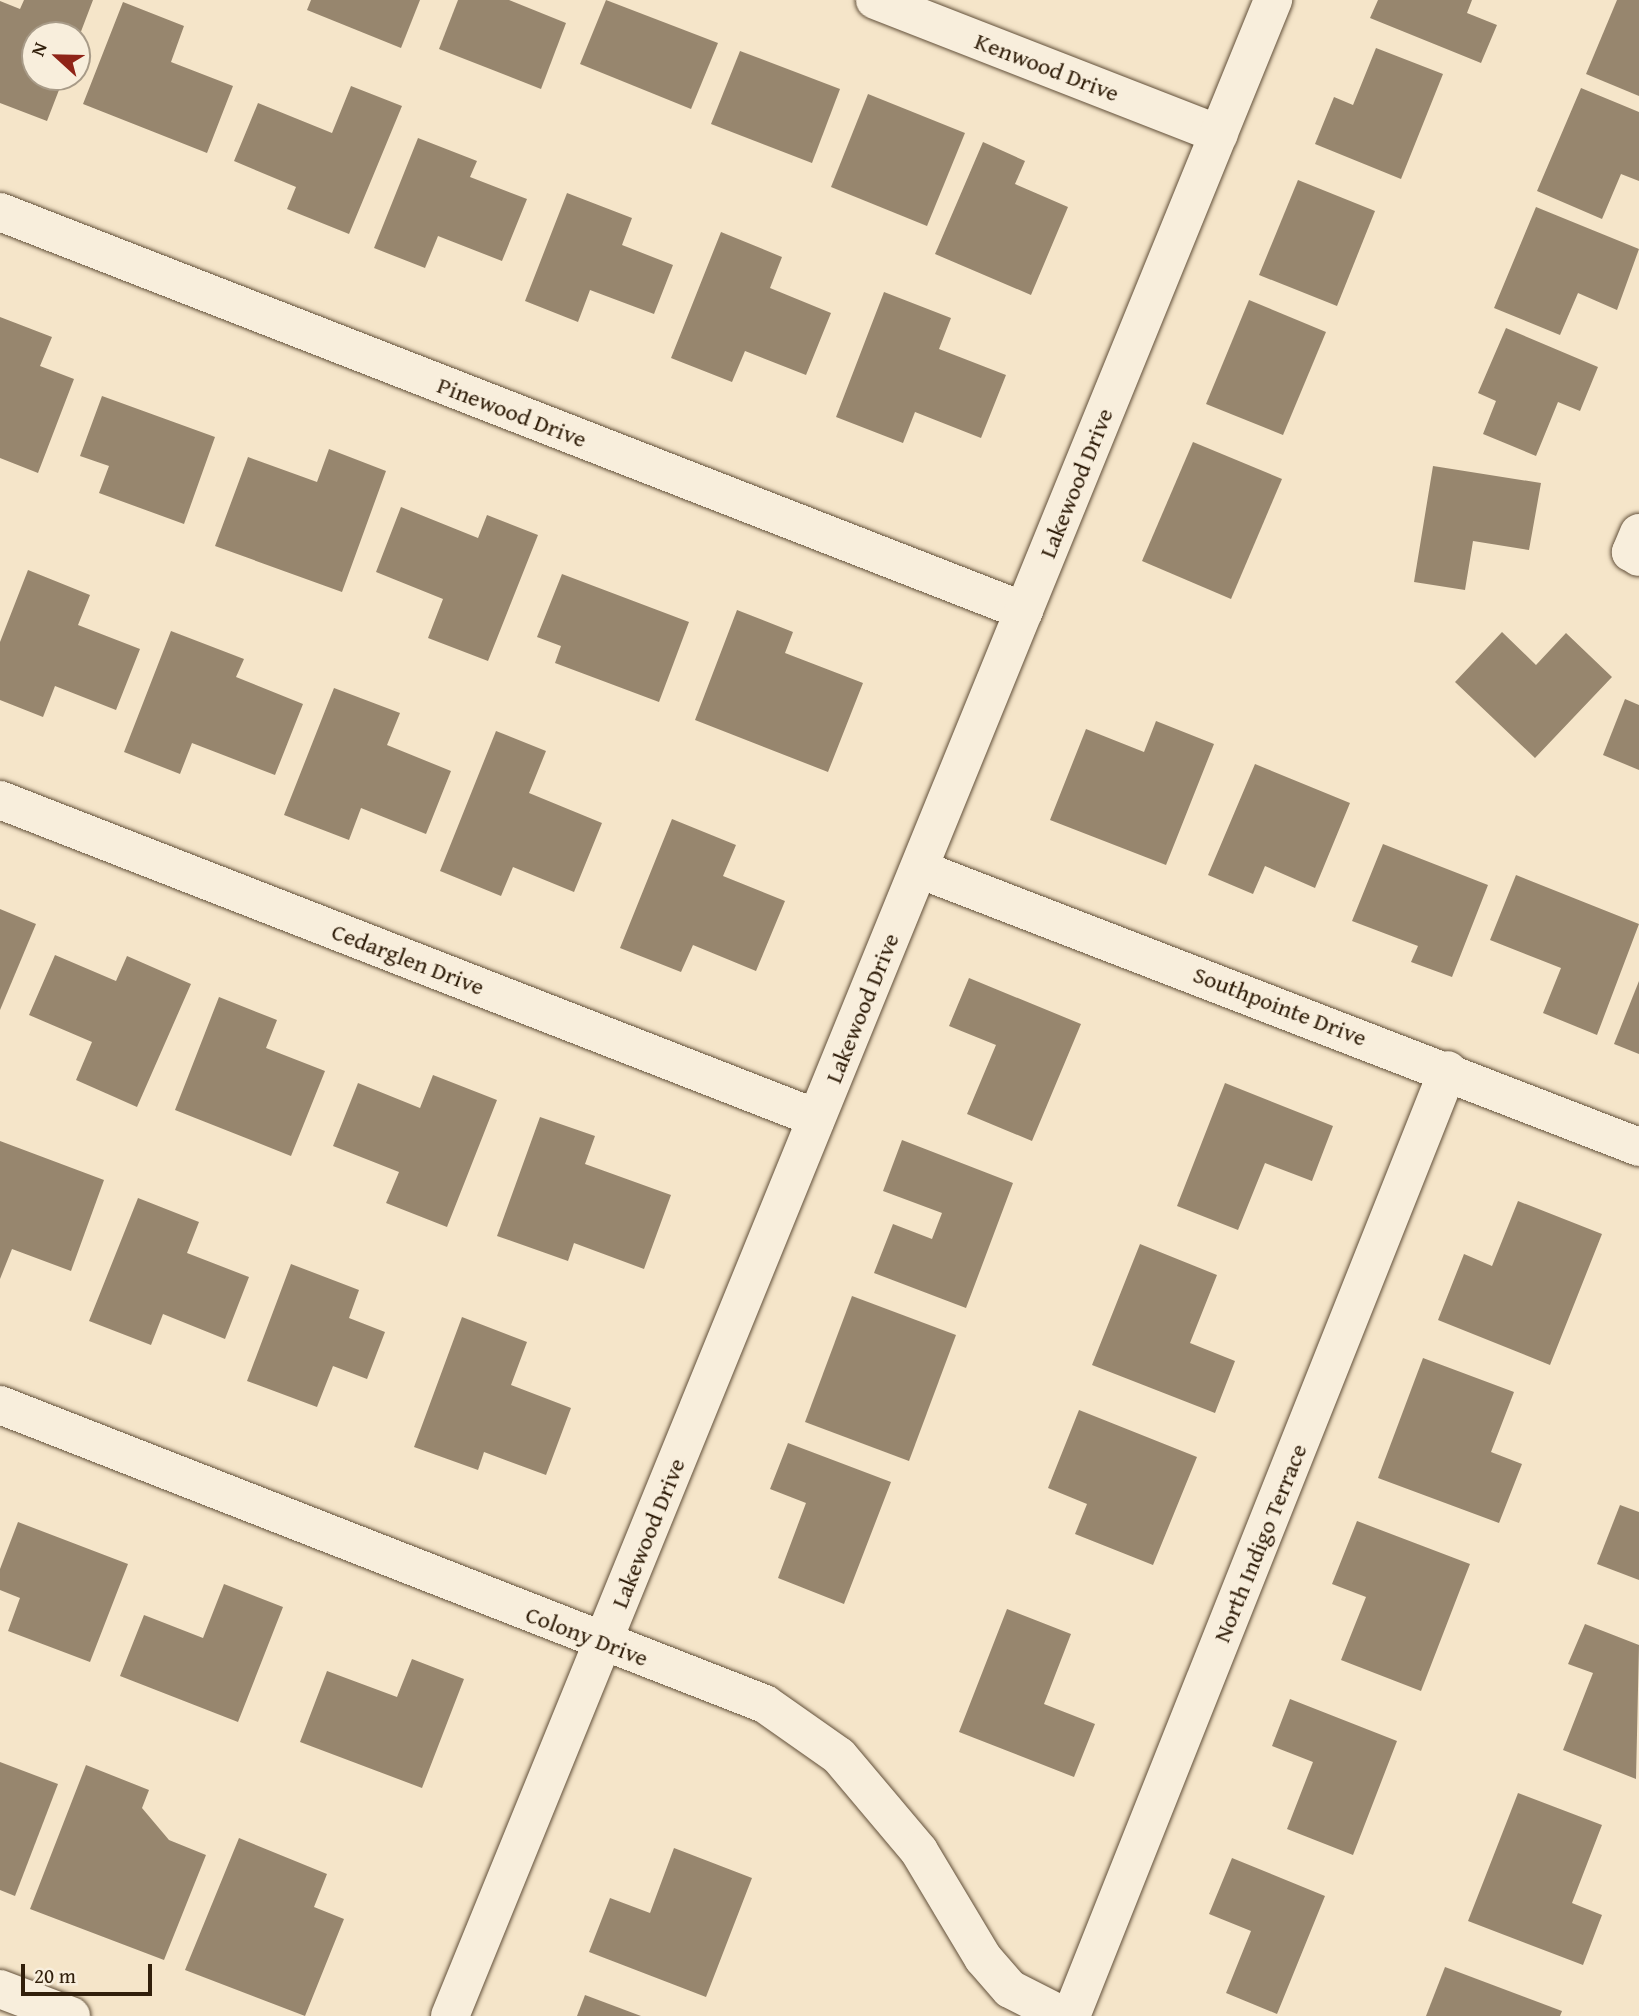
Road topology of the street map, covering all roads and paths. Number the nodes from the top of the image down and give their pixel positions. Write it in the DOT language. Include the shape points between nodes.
graph roads {
  1 [pos="875,0"];
  2 [pos="1273,0"];
  3 [pos="1219,134"];
  4 [pos="0,212"];
  5 [pos="1024,611"];
  6 [pos="0,800"];
  7 [pos="919,869"];
  8 [pos="1448,1070"];
  9 [pos="816,1118"];
  10 [pos="1639,1147"];
  11 [pos="0,1405"];
  12 [pos="603,1642"];
  13 [pos="0,1989"];
  14 [pos="71,2016"];
  15 [pos="450,2016"];
  16 [pos="1063,2016"];
  17 [pos="1071,2016"];
  1 -- 3 [label="street, Kenwood Drive"];
  2 -- 3 [label="street, Lakewood Drive"];
  3 -- 5 [label="street, Lakewood Drive"];
  4 -- 5 [label="street, Pinewood Drive"];
  5 -- 7 [label="street, Lakewood Drive"];
  6 -- 9 [label="street, Cedarglen Drive"];
  7 -- 8 [label="street, Southpointe Drive"];
  7 -- 9 [label="street, Lakewood Drive"];
  8 -- 10 [label="street, Southpointe Drive"];
  8 -- 17 [label="street, North Indigo Terrace"];
  9 -- 12 [label="street, Lakewood Drive"];
  11 -- 12 [label="street, Colony Drive"];
  12 -- 15 [label="street, Lakewood Drive"];
  12 -- 16 [label="street, Colony Drive" via="765,1704 839,1756 919,1851 983,1958 1010,1989"];
  13 -- 14 [label="street"];
}
